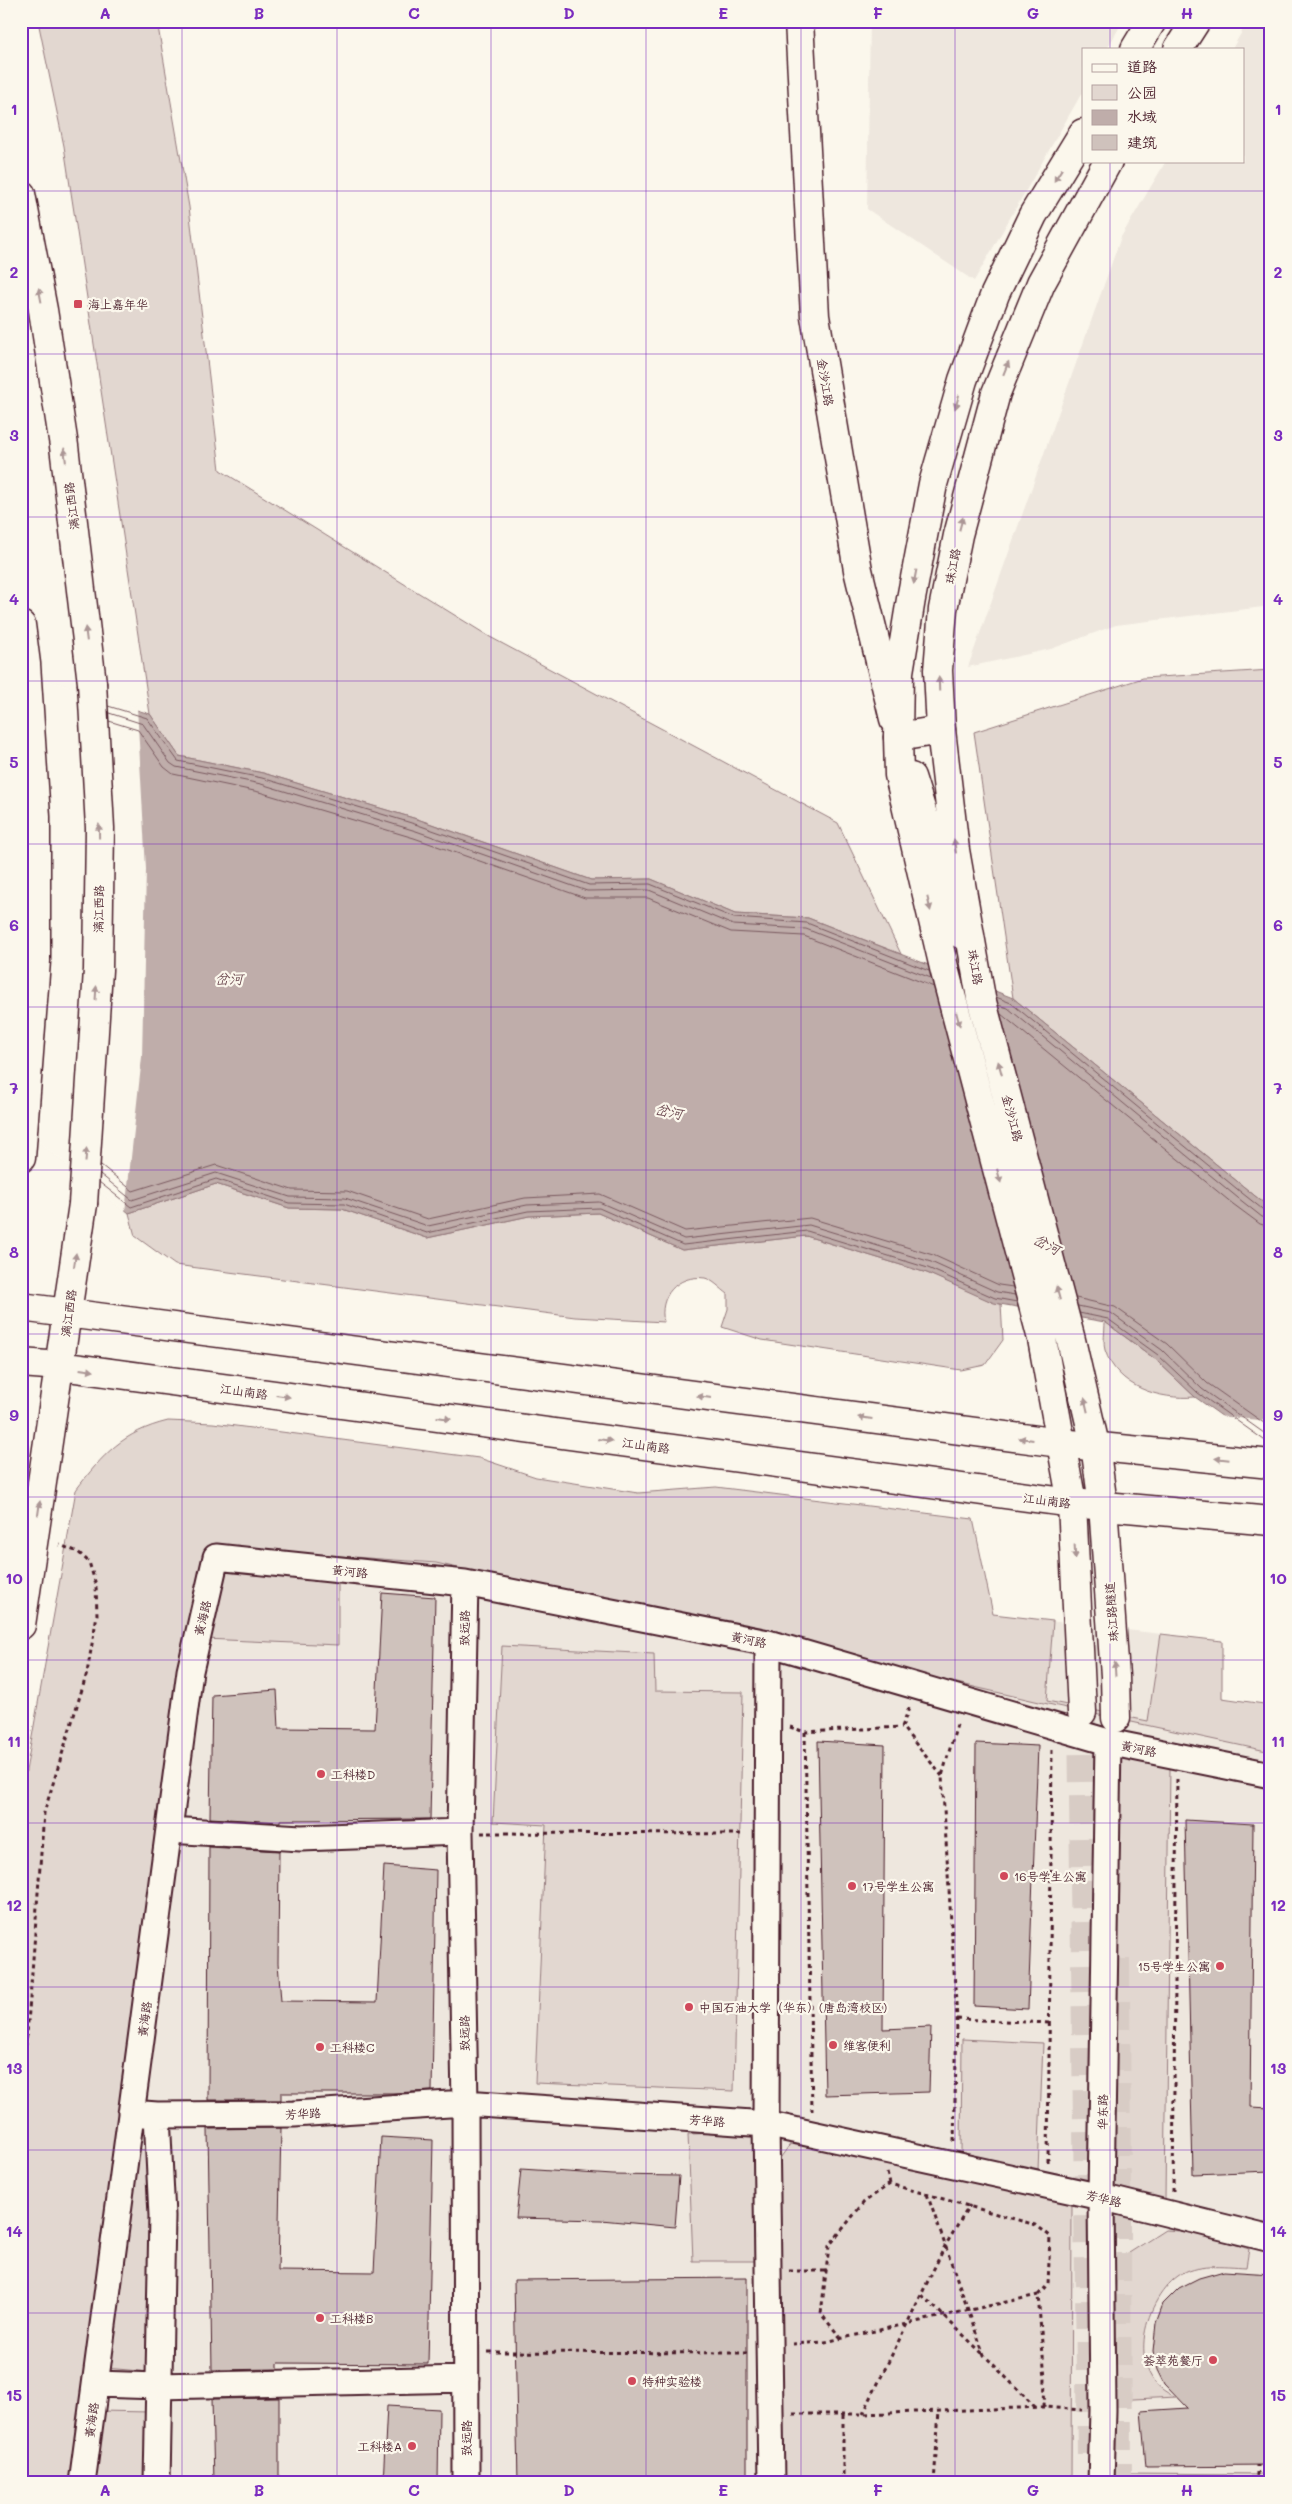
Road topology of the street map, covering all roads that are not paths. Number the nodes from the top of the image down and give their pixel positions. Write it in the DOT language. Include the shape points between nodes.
graph roads {
  1 [pos="799,21"];
  2 [pos="1152,21"];
  3 [pos="1196,21"];
  4 [pos="1136,48"];
  5 [pos="1179,48"];
  6 [pos="1082,135"];
  7 [pos="1107,162"];
  8 [pos="21,194"];
  9 [pos="21,625"];
  10 [pos="941,730"];
  11 [pos="898,737"];
  12 [pos="981,998"];
  13 [pos="21,1158"];
  14 [pos="21,1308"];
  15 [pos="68,1314"];
  16 [pos="21,1363"];
  17 [pos="60,1366"];
  18 [pos="1060,1443"];
  19 [pos="1095,1445"];
  20 [pos="1271,1464"];
  21 [pos="1072,1503"];
  22 [pos="1103,1505"];
  23 [pos="1271,1521"];
  24 [pos="216,1557"];
  25 [pos="465,1583"];
  26 [pos="21,1625"];
  27 [pos="768,1643"];
  28 [pos="1082,1712"];
  29 [pos="1112,1730"];
  30 [pos="1271,1775"];
  31 [pos="169,1830"];
  32 [pos="460,1832"];
  33 [pos="465,2102"];
  34 [pos="131,2113"];
  35 [pos="157,2115"];
  36 [pos="766,2124"];
  37 [pos="1101,2197"];
  38 [pos="1271,2238"];
  39 [pos="466,2379"];
  40 [pos="96,2384"];
  41 [pos="158,2386"];
  42 [pos="771,2480"];
  43 [pos="82,2483"];
  44 [pos="157,2483"];
  45 [pos="466,2483"];
  46 [pos="1101,2483"];
  1 -- 11 [label="main road, 金沙江路" via="815,316 858,570"];
  2 -- 4 [label="main road"];
  3 -- 5 [label="main road"];
  6 -- 11 [label="main road, one-way" via="1029,224 995,294 964,380 933,484 911,599 900,672"];
  10 -- 7 [label="main road, 珠江路, one-way" via="938,670 943,609 958,535 996,393 1041,284"];
  15 -- 8 [label="main road, 漓江西路, one-way, bridge" via="83,1204 98,970 100,828 92,682 64,446"];
  9 -- 13 [label="main road" via="36,817 36,961"];
  10 -- 11 [label="main road"];
  12 -- 10 [label="main road, 珠江路, one-way" via="955,850"];
  11 -- 12 [label="main road, 金沙江路"];
  11 -- 18 [label="main road, 金沙江路, one-way" via="899,775 945,972 1042,1340"];
  19 -- 12 [label="main road, 金沙江路, one-way" via="1071,1340"];
  14 -- 15 [label="main road"];
  15 -- 17 [label="main road, 漓江西路"];
  18 -- 15 [label="main road, one-way"];
  16 -- 17 [label="main road, 江山南路"];
  17 -- 21 [label="main road, 江山南路, one-way"];
  26 -- 17 [label="main road, 漓江西路, one-way"];
  18 -- 19 [label="main road"];
  18 -- 21 [label="main road, 金沙江路"];
  20 -- 19 [label="main road, one-way"];
  19 -- 22 [label="main road, 金沙江路"];
  21 -- 22 [label="main road, 江山南路"];
  21 -- 28 [label="main road, one-way"];
  22 -- 23 [label="main road, 江山南路"];
  29 -- 22 [label="main road, 珠江路隧道, one-way" via="1116,1676"];
  24 -- 25 [label="street, 黄河路"];
  24 -- 31 [label="street, 黄海路" via="190,1671"];
  25 -- 27 [label="street, 黄河路"];
  25 -- 32 [label="street, 致远路"];
  27 -- 29 [label="street, 黄河路" via="1053,1726"];
  27 -- 36 [label="street"];
  29 -- 30 [label="street, 黄河路" via="1177,1756"];
  29 -- 37 [label="street, 华东路"];
  31 -- 32 [label="street" via="300,1838"];
  31 -- 34 [label="street, 黄海路"];
  32 -- 33 [label="street, 致远路"];
  33 -- 35 [label="street, 芳华路" via="294,2114"];
  33 -- 36 [label="street, 芳华路"];
  33 -- 39 [label="street, 致远路"];
  34 -- 35 [label="street, 芳华路"];
  34 -- 40 [label="street, 黄海路"];
  35 -- 41 [label="street" via="162,2216"];
  36 -- 37 [label="street, 芳华路"];
  36 -- 42 [label="street"];
  37 -- 38 [label="street, 芳华路"];
  37 -- 46 [label="street, 华东路"];
  39 -- 41 [label="street"];
  39 -- 45 [label="street, 致远路"];
  40 -- 41 [label="street"];
  40 -- 43 [label="street, 黄海路"];
  41 -- 44 [label="street"];
}
